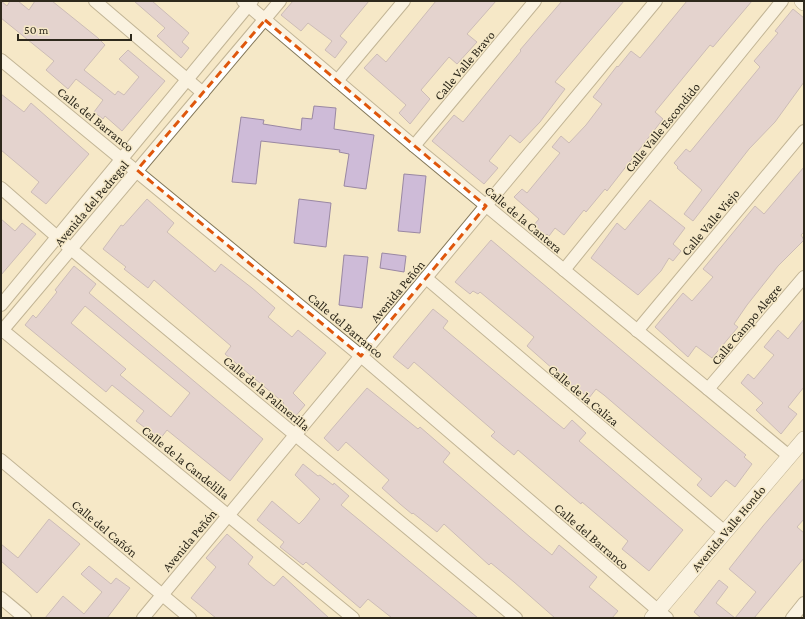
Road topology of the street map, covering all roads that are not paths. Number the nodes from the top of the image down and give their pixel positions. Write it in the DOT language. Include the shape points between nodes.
graph roads {
  1 [pos="95,1"];
  2 [pos="280,1"];
  3 [pos="404,1"];
  4 [pos="535,1"];
  5 [pos="656,1"];
  6 [pos="782,1"];
  7 [pos="248,2"];
  8 [pos="265,20"];
  9 [pos="1,60"];
  10 [pos="188,80"];
  11 [pos="337,81"];
  12 [pos="203,93"];
  13 [pos="804,131"];
  14 [pos="414,146"];
  15 [pos="122,158"];
  16 [pos="137,170"];
  17 [pos="1,188"];
  18 [pos="486,206"];
  19 [pos="57,236"];
  20 [pos="71,249"];
  21 [pos="564,270"];
  22 [pos="804,277"];
  23 [pos="426,278"];
  24 [pos="1,305"];
  25 [pos="1,331"];
  26 [pos="637,331"];
  27 [pos="361,356"];
  28 [pos="708,390"];
  29 [pos="296,435"];
  30 [pos="804,439"];
  31 [pos="789,456"];
  32 [pos="1,460"];
  33 [pos="229,515"];
  34 [pos="725,532"];
  35 [pos="162,595"];
  36 [pos="1,598"];
  37 [pos="804,603"];
  38 [pos="659,616"];
  39 [pos="25,618"];
  40 [pos="143,618"];
  41 [pos="190,618"];
  42 [pos="352,618"];
  43 [pos="516,618"];
  44 [pos="792,618"];
  1 -- 10 [label="street"];
  2 -- 8 [label="street, Avenida del Pedregal"];
  3 -- 11 [label="street"];
  4 -- 14 [label="street, Calle Valle Bravo"];
  5 -- 18 [label="street, Avenida Peñón"];
  6 -- 21 [label="street, Calle Valle Escondido"];
  7 -- 8 [label="street, Calle de la Cantera"];
  7 -- 10 [label="street, Avenida del Pedregal"];
  8 -- 11 [label="street, Calle de la Cantera"];
  8 -- 12 [label="street, Avenida del Pedregal"];
  9 -- 15 [label="street, Calle del Barranco"];
  10 -- 12 [label="street"];
  10 -- 15 [label="street, Avenida del Pedregal"];
  11 -- 14 [label="street, Calle de la Cantera"];
  12 -- 16 [label="street, Avenida del Pedregal"];
  13 -- 26 [label="street, Calle Valle Viejo"];
  14 -- 18 [label="street, Calle de la Cantera"];
  15 -- 16 [label="street, Calle del Barranco"];
  15 -- 19 [label="street, Avenida del Pedregal"];
  16 -- 20 [label="street, Avenida del Pedregal"];
  16 -- 27 [label="street, Calle del Barranco"];
  17 -- 19 [label="street, Calle de la Palmerilla"];
  18 -- 21 [label="street, Calle de la Cantera"];
  18 -- 23 [label="street, Avenida Peñón"];
  19 -- 20 [label="street, Calle de la Palmerilla"];
  19 -- 24 [label="street, Avenida del Pedregal"];
  20 -- 25 [label="street, Avenida del Pedregal"];
  20 -- 29 [label="street, Calle de la Palmerilla"];
  21 -- 26 [label="street, Calle de la Cantera"];
  22 -- 28 [label="street, Calle Campo Alegre"];
  23 -- 27 [label="street, Avenida Peñón"];
  23 -- 34 [label="street, Calle de la Caliza"];
  25 -- 33 [label="street, Calle de la Candelilla"];
  26 -- 28 [label="street, Calle de la Cantera"];
  27 -- 29 [label="street, Avenida Peñón"];
  27 -- 38 [label="street, Calle del Barranco"];
  28 -- 31 [label="street, Calle de la Cantera"];
  29 -- 33 [label="street, Avenida Peñón"];
  29 -- 43 [label="street, Calle de la Palmerilla"];
  30 -- 31 [label="street, Avenida Valle Hondo"];
  31 -- 34 [label="street, Avenida Valle Hondo"];
  32 -- 35 [label="street, Calle del Cañón"];
  33 -- 35 [label="street, Avenida Peñón"];
  33 -- 42 [label="street, Calle de la Candelilla"];
  34 -- 38 [label="street, Avenida Valle Hondo"];
  35 -- 40 [label="street, Avenida Peñón"];
  35 -- 41 [label="street, Calle del Cañón"];
  36 -- 39 [label="street"];
  37 -- 44 [label="street"];
}
